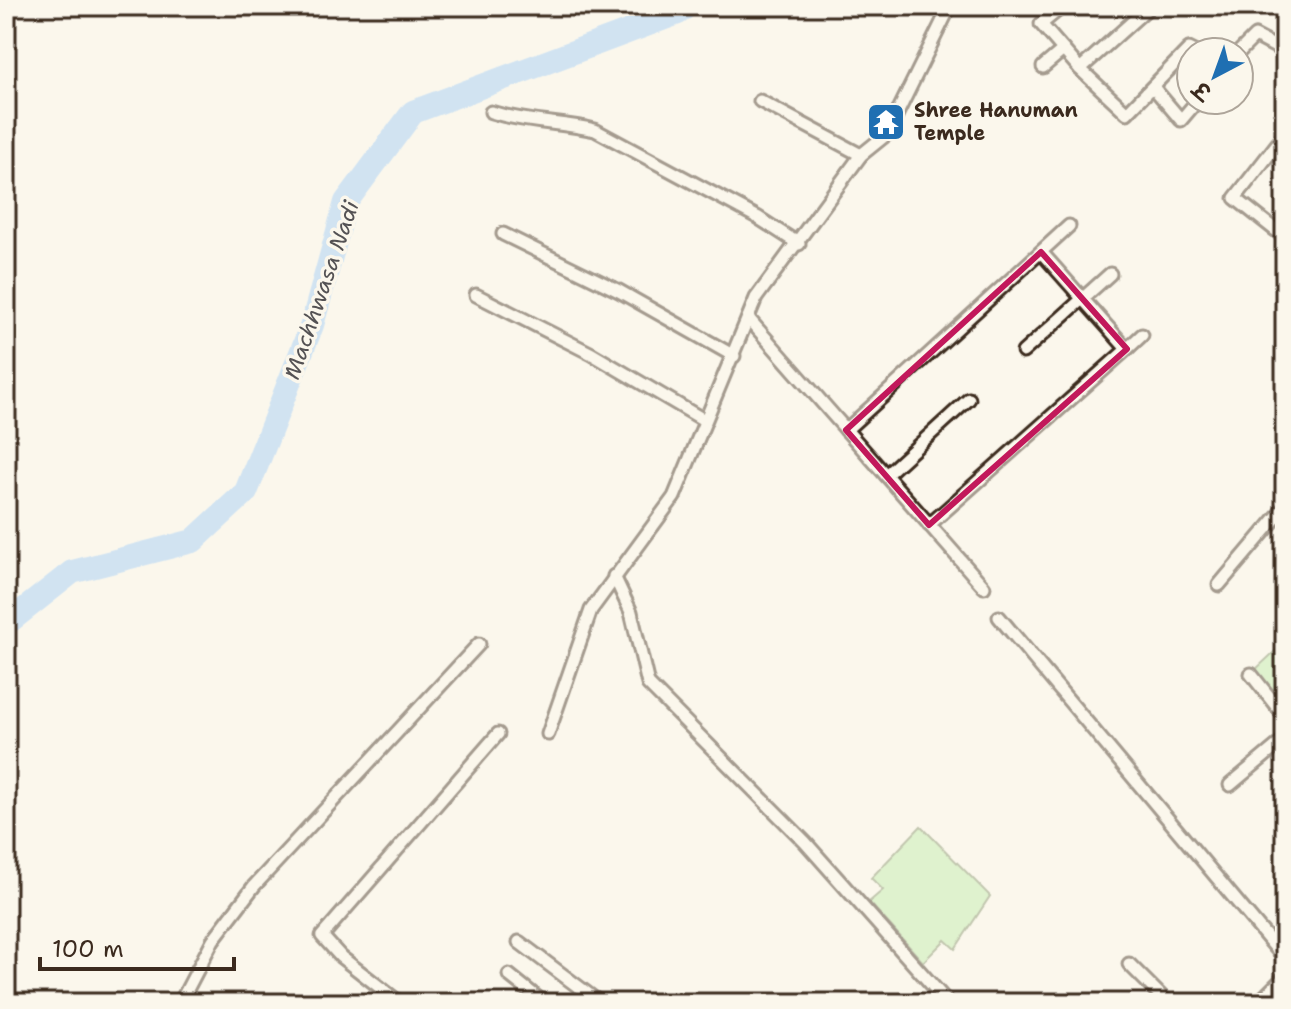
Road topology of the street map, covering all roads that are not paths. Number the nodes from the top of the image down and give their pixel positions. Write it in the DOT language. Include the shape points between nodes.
graph roads {
  1 [pos="950,6"];
  2 [pos="1063,6"];
  3 [pos="1150,6"];
  4 [pos="1255,36"];
  5 [pos="1063,50"];
  6 [pos="1285,52"];
  7 [pos="1175,64"];
  8 [pos="1043,67"];
  9 [pos="1080,69"];
  10 [pos="1153,87"];
  11 [pos="760,101"];
  12 [pos="491,112"];
  13 [pos="1175,113"];
  14 [pos="1285,134"];
  15 [pos="861,155"];
  16 [pos="1069,226"];
  17 [pos="503,234"];
  18 [pos="1284,236"];
  19 [pos="799,244"];
  20 [pos="1041,252"];
  21 [pos="1110,274"];
  22 [pos="476,295"];
  23 [pos="1082,299"];
  24 [pos="748,318"];
  25 [pos="1142,335"];
  26 [pos="1127,349"];
  27 [pos="1023,352"];
  28 [pos="734,356"];
  29 [pos="969,399"];
  30 [pos="704,420"];
  31 [pos="846,430"];
  32 [pos="886,475"];
  33 [pos="1285,507"];
  34 [pos="929,525"];
  35 [pos="614,576"];
  36 [pos="1219,585"];
  37 [pos="984,587"];
  38 [pos="999,617"];
  39 [pos="479,644"];
  40 [pos="1251,674"];
  41 [pos="1285,717"];
  42 [pos="498,734"];
  43 [pos="548,734"];
  44 [pos="1285,739"];
  45 [pos="1230,785"];
  46 [pos="519,942"];
  47 [pos="1285,959"];
  48 [pos="1129,964"];
  49 [pos="509,975"];
  50 [pos="1285,981"];
  51 [pos="180,1003"];
  52 [pos="400,1003"];
  53 [pos="544,1003"];
  54 [pos="600,1003"];
  55 [pos="948,1003"];
  56 [pos="1168,1003"];
  57 [pos="1263,1003"];
  1 -- 15 [label="street" via="887,134"];
  2 -- 5 [label="street" via="1041,24"];
  3 -- 9 [label="street"];
  4 -- 6 [label="street"];
  5 -- 8 [label="street"];
  5 -- 9 [label="street"];
  7 -- 10 [label="street"];
  9 -- 10 [label="street" via="1127,113"];
  10 -- 13 [label="street"];
  11 -- 15 [label="street"];
  12 -- 19 [label="street" via="595,130"];
  14 -- 18 [label="street" via="1235,198"];
  15 -- 19 [label="street"];
  16 -- 20 [label="street"];
  17 -- 28 [label="street" via="643,303"];
  19 -- 24 [label="street" via="756,298"];
  20 -- 23 [label="street"];
  20 -- 31 [label="street"];
  21 -- 23 [label="street"];
  22 -- 30 [label="street" via="592,354"];
  23 -- 26 [label="street"];
  23 -- 27 [label="street"];
  24 -- 28 [label="street"];
  24 -- 31 [label="street"];
  25 -- 26 [label="street"];
  26 -- 34 [label="street"];
  28 -- 30 [label="street"];
  29 -- 32 [label="street"];
  30 -- 35 [label="street" via="674,497"];
  31 -- 32 [label="street"];
  32 -- 34 [label="street"];
  33 -- 36 [label="street"];
  34 -- 37 [label="street"];
  35 -- 43 [label="street" via="591,610"];
  35 -- 55 [label="street" via="631,612 648,684 805,842"];
  38 -- 47 [label="street"];
  39 -- 51 [label="street" via="254,886 213,940"];
  40 -- 41 [label="street"];
  42 -- 52 [label="street" via="322,936"];
  44 -- 45 [label="street"];
  46 -- 54 [label="street"];
  48 -- 56 [label="street"];
  49 -- 53 [label="street"];
  50 -- 57 [label="main road"];
}
